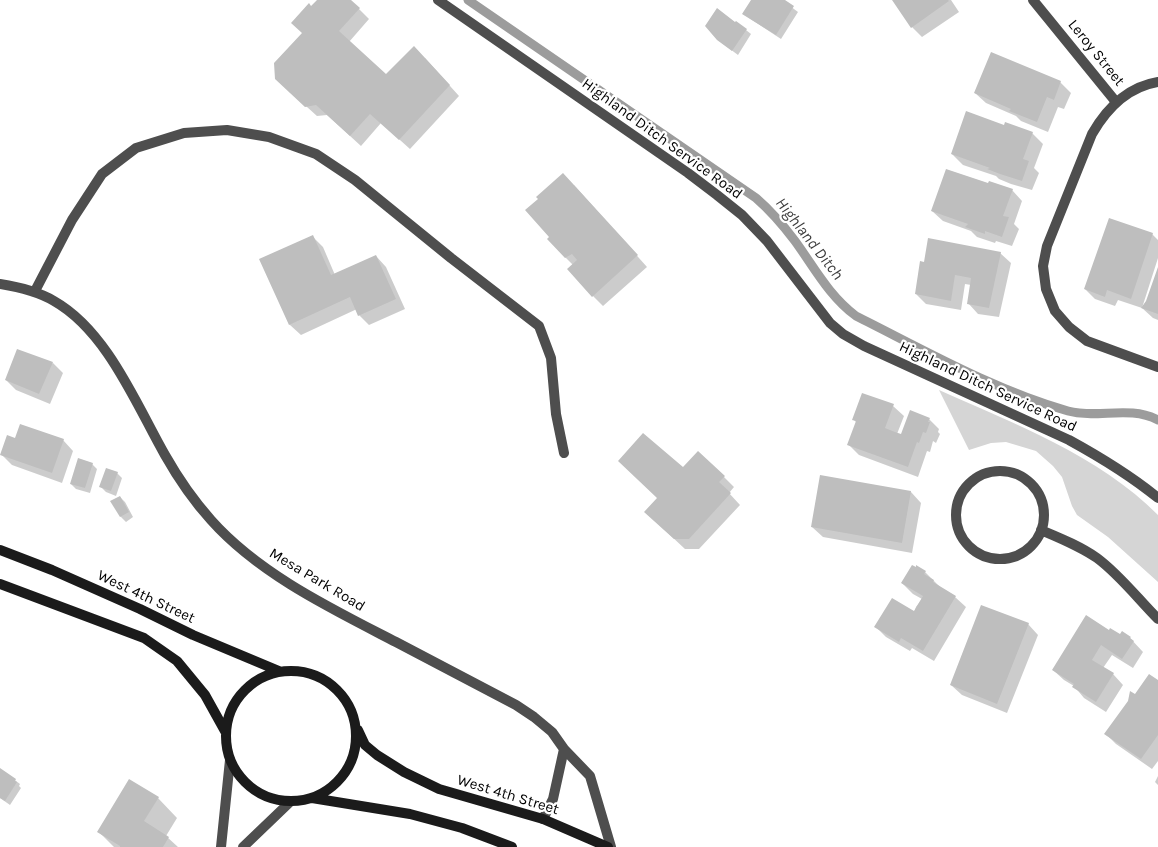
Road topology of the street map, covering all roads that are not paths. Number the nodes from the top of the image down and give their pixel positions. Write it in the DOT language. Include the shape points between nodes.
graph roads {
  1 [pos="438,0"];
  2 [pos="1033,0"];
  3 [pos="1158,82"];
  4 [pos="1116,102"];
  5 [pos="0,284"];
  6 [pos="35,291"];
  7 [pos="1158,367"];
  8 [pos="564,453"];
  9 [pos="1158,498"];
  10 [pos="1041,530"];
  11 [pos="0,550"];
  12 [pos="0,584"];
  13 [pos="1158,619"];
  14 [pos="279,671"];
  15 [pos="357,729"];
  16 [pos="225,731"];
  17 [pos="564,749"];
  18 [pos="230,760"];
  19 [pos="312,798"];
  20 [pos="290,802"];
  21 [pos="543,819"];
  22 [pos="221,847"];
  23 [pos="243,847"];
  24 [pos="512,847"];
  25 [pos="610,847"];
  1 -- 9 [label="street, Highland Ditch Service Road" via="688,173 742,215 767,241 830,323 843,334 1069,440 1101,457"];
  2 -- 4 [label="street, Leroy Street"];
  3 -- 4 [label="street" via="1134,89"];
  4 -- 7 [label="street" via="1092,134 1047,246 1043,266 1046,289 1055,311 1087,341"];
  5 -- 6 [label="street, Mesa Park Road"];
  6 -- 8 [label="street" via="72,220 102,174 136,148 184,133 227,130 269,137 316,154 355,180 539,326 551,358 556,414"];
  6 -- 17 [label="street, Mesa Park Road" via="55,301 91,333 123,380 194,500 212,522 246,552 312,598 534,717 552,732"];
  10 -- 10 [label="street" via="1044,512 1040,496 1017,474 1001,470 985,473 971,481 961,494 956,509 958,526 964,540 976,552 991,558 1008,558 1022,553 1035,542"];
  10 -- 13 [label="street" via="1097,558"];
  11 -- 14 [label="main road, West 4th Street"];
  12 -- 16 [label="main road" via="144,638 177,662 205,695"];
  14 -- 15 [label="main road" via="301,670 321,677 339,690 351,708"];
  14 -- 16 [label="main road" via="259,679 242,692 230,710"];
  15 -- 19 [label="main road" via="356,751 347,771 332,788"];
  15 -- 21 [label="main road, West 4th Street" via="365,745 404,772 439,789"];
  16 -- 18 [label="main road"];
  17 -- 21 [label="street" via="553,799"];
  17 -- 25 [label="street, Mesa Park Road" via="590,776"];
  18 -- 20 [label="main road" via="239,776 253,790"];
  18 -- 22 [label="street"];
  19 -- 20 [label="main road"];
  19 -- 24 [label="main road" via="410,814 462,828"];
  20 -- 23 [label="street"];
  21 -- 25 [label="main road, West 4th Street"];
}
